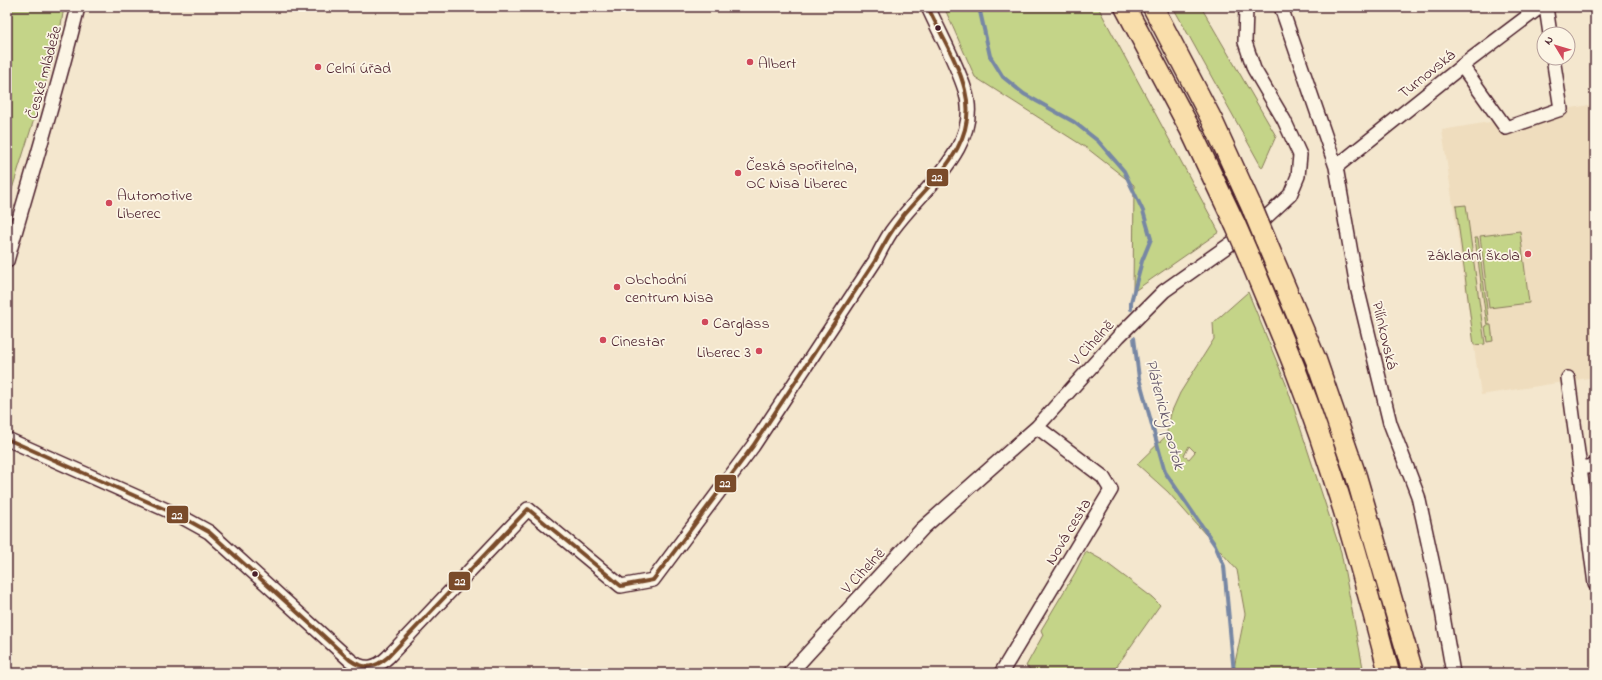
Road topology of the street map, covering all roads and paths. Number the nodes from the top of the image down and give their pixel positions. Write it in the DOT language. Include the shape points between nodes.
graph roads {
  1 [pos="78,7"];
  2 [pos="928,7"];
  3 [pos="1125,7"];
  4 [pos="1153,7"];
  5 [pos="1246,7"];
  6 [pos="1281,7"];
  7 [pos="1540,7"];
  8 [pos="1546,7"];
  9 [pos="1549,26"];
  10 [pos="1462,66"];
  11 [pos="1554,66"];
  12 [pos="1336,167"];
  13 [pos="7,261"];
  14 [pos="1568,378"];
  15 [pos="1037,427"];
  16 [pos="7,439"];
  17 [pos="1595,466"];
  18 [pos="1580,468"];
  19 [pos="1595,584"];
  20 [pos="790,673"];
  21 [pos="1001,673"];
  22 [pos="1389,673"];
  23 [pos="1413,673"];
  24 [pos="1453,673"];
  1 -- 13 [label="street, České mládeže" via="61,76"];
  2 -- 16 [label="street" via="966,91 967,119 957,152 892,231 753,446 653,580 621,586 528,509 381,664 363,668 350,660 208,532 180,516"];
  3 -- 22 [label="highway, bridge" via="1190,129 1235,224 1294,366 1337,487"];
  4 -- 23 [label="highway, bridge" via="1212,120 1316,360 1351,461"];
  5 -- 15 [label="street, V Cihelně" via="1245,42 1254,69 1284,120 1300,155 1295,186 1283,203 1260,223 1164,292 1118,336"];
  6 -- 12 [label="street, Pilínkovská"];
  7 -- 10 [label="street, Turnovská"];
  8 -- 9 [label="street"];
  10 -- 11 [label="street" via="1506,128 1561,109"];
  10 -- 12 [label="street, Turnovská"];
  12 -- 24 [label="street, Pilínkovská" via="1357,287 1390,422 1418,496"];
  14 -- 18 [label="street"];
  15 -- 20 [label="street, V Cihelně" via="924,528"];
  15 -- 21 [label="street, Nová cesta" via="1103,477 1111,490"];
  17 -- 18 [label="street"];
  18 -- 19 [label="street"];
}
